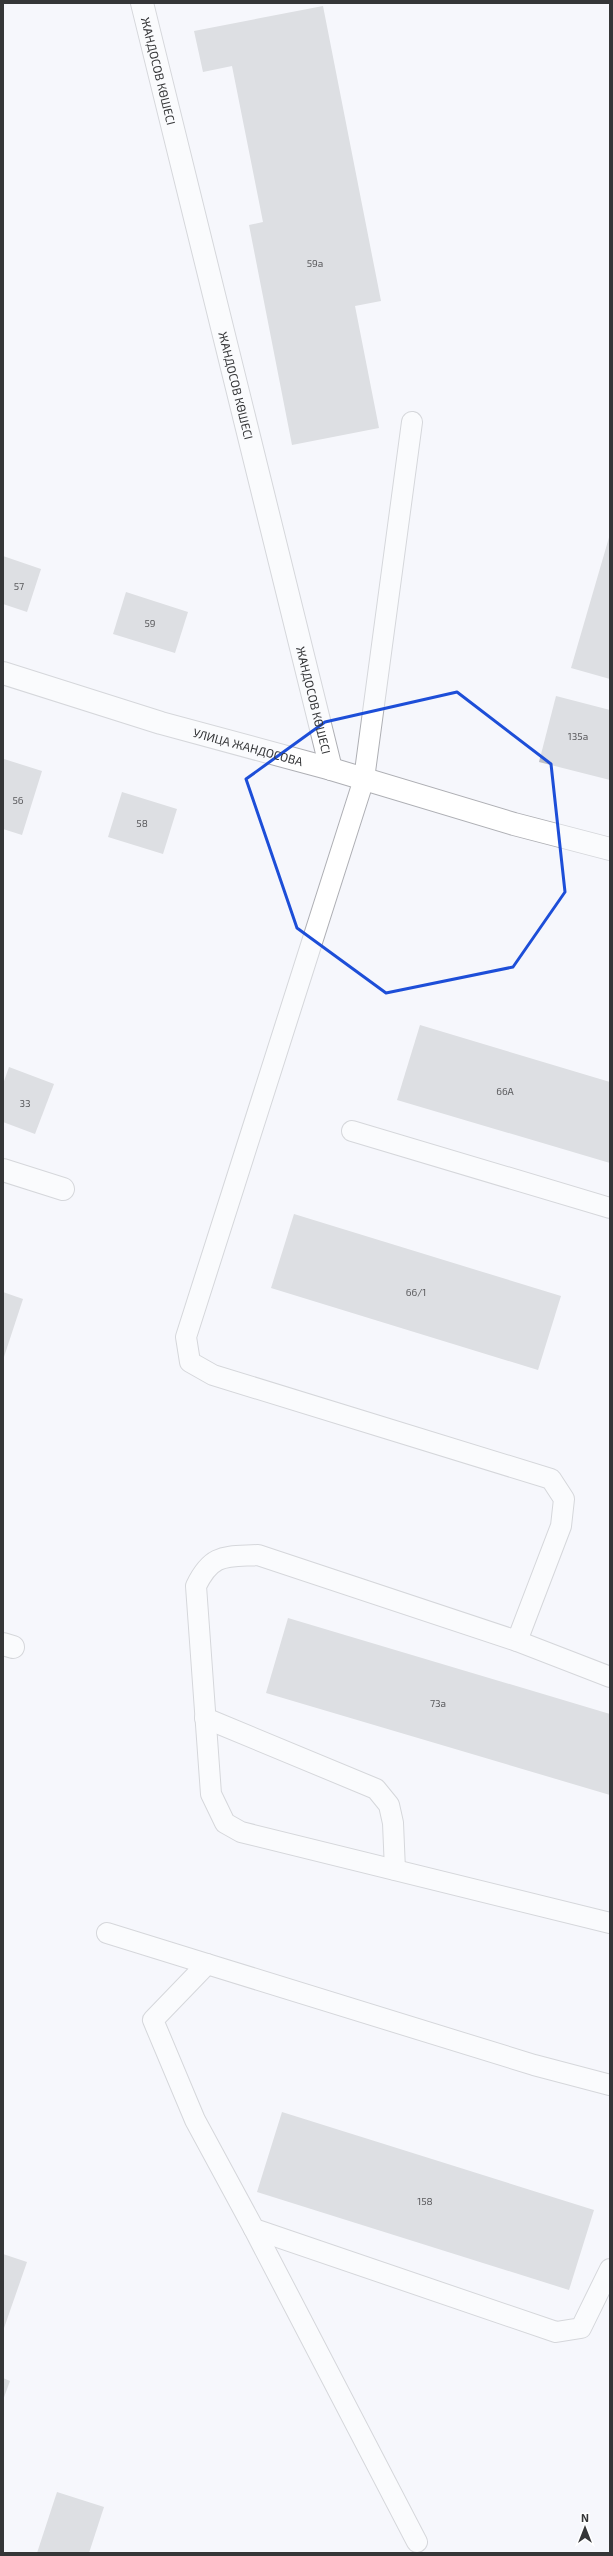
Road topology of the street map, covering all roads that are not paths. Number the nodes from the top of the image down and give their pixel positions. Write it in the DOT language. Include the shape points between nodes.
graph roads {
  1 [pos="142,3"];
  2 [pos="412,422"];
  3 [pos="3,673"];
  4 [pos="331,769"];
  5 [pos="364,779"];
  6 [pos="610,850"];
  7 [pos="352,1131"];
  8 [pos="3,1170"];
  9 [pos="63,1189"];
  10 [pos="610,1208"];
  11 [pos="517,1641"];
  12 [pos="610,1677"];
  13 [pos="205,1718"];
  14 [pos="395,1870"];
  15 [pos="610,1923"];
  16 [pos="107,1933"];
  17 [pos="207,1964"];
  18 [pos="610,2085"];
  19 [pos="254,2229"];
  20 [pos="610,2269"];
  21 [pos="417,2542"];
  1 -- 4 [label="street, ЖАНДОСОВ КӨШЕСІ"];
  2 -- 5 [label="lane"];
  3 -- 4 [label="street, УЛИЦА ЖАНДОСОВА" via="161,723"];
  4 -- 5 [label="street, УЛИЦА ЖАНДОСОВА"];
  5 -- 6 [label="street, УЛИЦА ЖАНДОСОВА"];
  5 -- 11 [label="lane" via="186,1338 190,1362 213,1375 551,1479 564,1499 561,1526"];
  7 -- 10 [label="lane"];
  8 -- 9 [label="street"];
  11 -- 12 [label="lane"];
  11 -- 13 [label="lane" via="258,1555 224,1557 205,1568 196,1586"];
  13 -- 14 [label="lane" via="376,1789 389,1805 393,1823"];
  13 -- 14 [label="lane" via="211,1794 225,1823 241,1832"];
  14 -- 15 [label="lane"];
  16 -- 17 [label="lane"];
  17 -- 18 [label="lane"];
  17 -- 19 [label="lane" via="153,2020 195,2120"];
  19 -- 20 [label="lane" via="556,2332 581,2328"];
  19 -- 21 [label="lane"];
}
